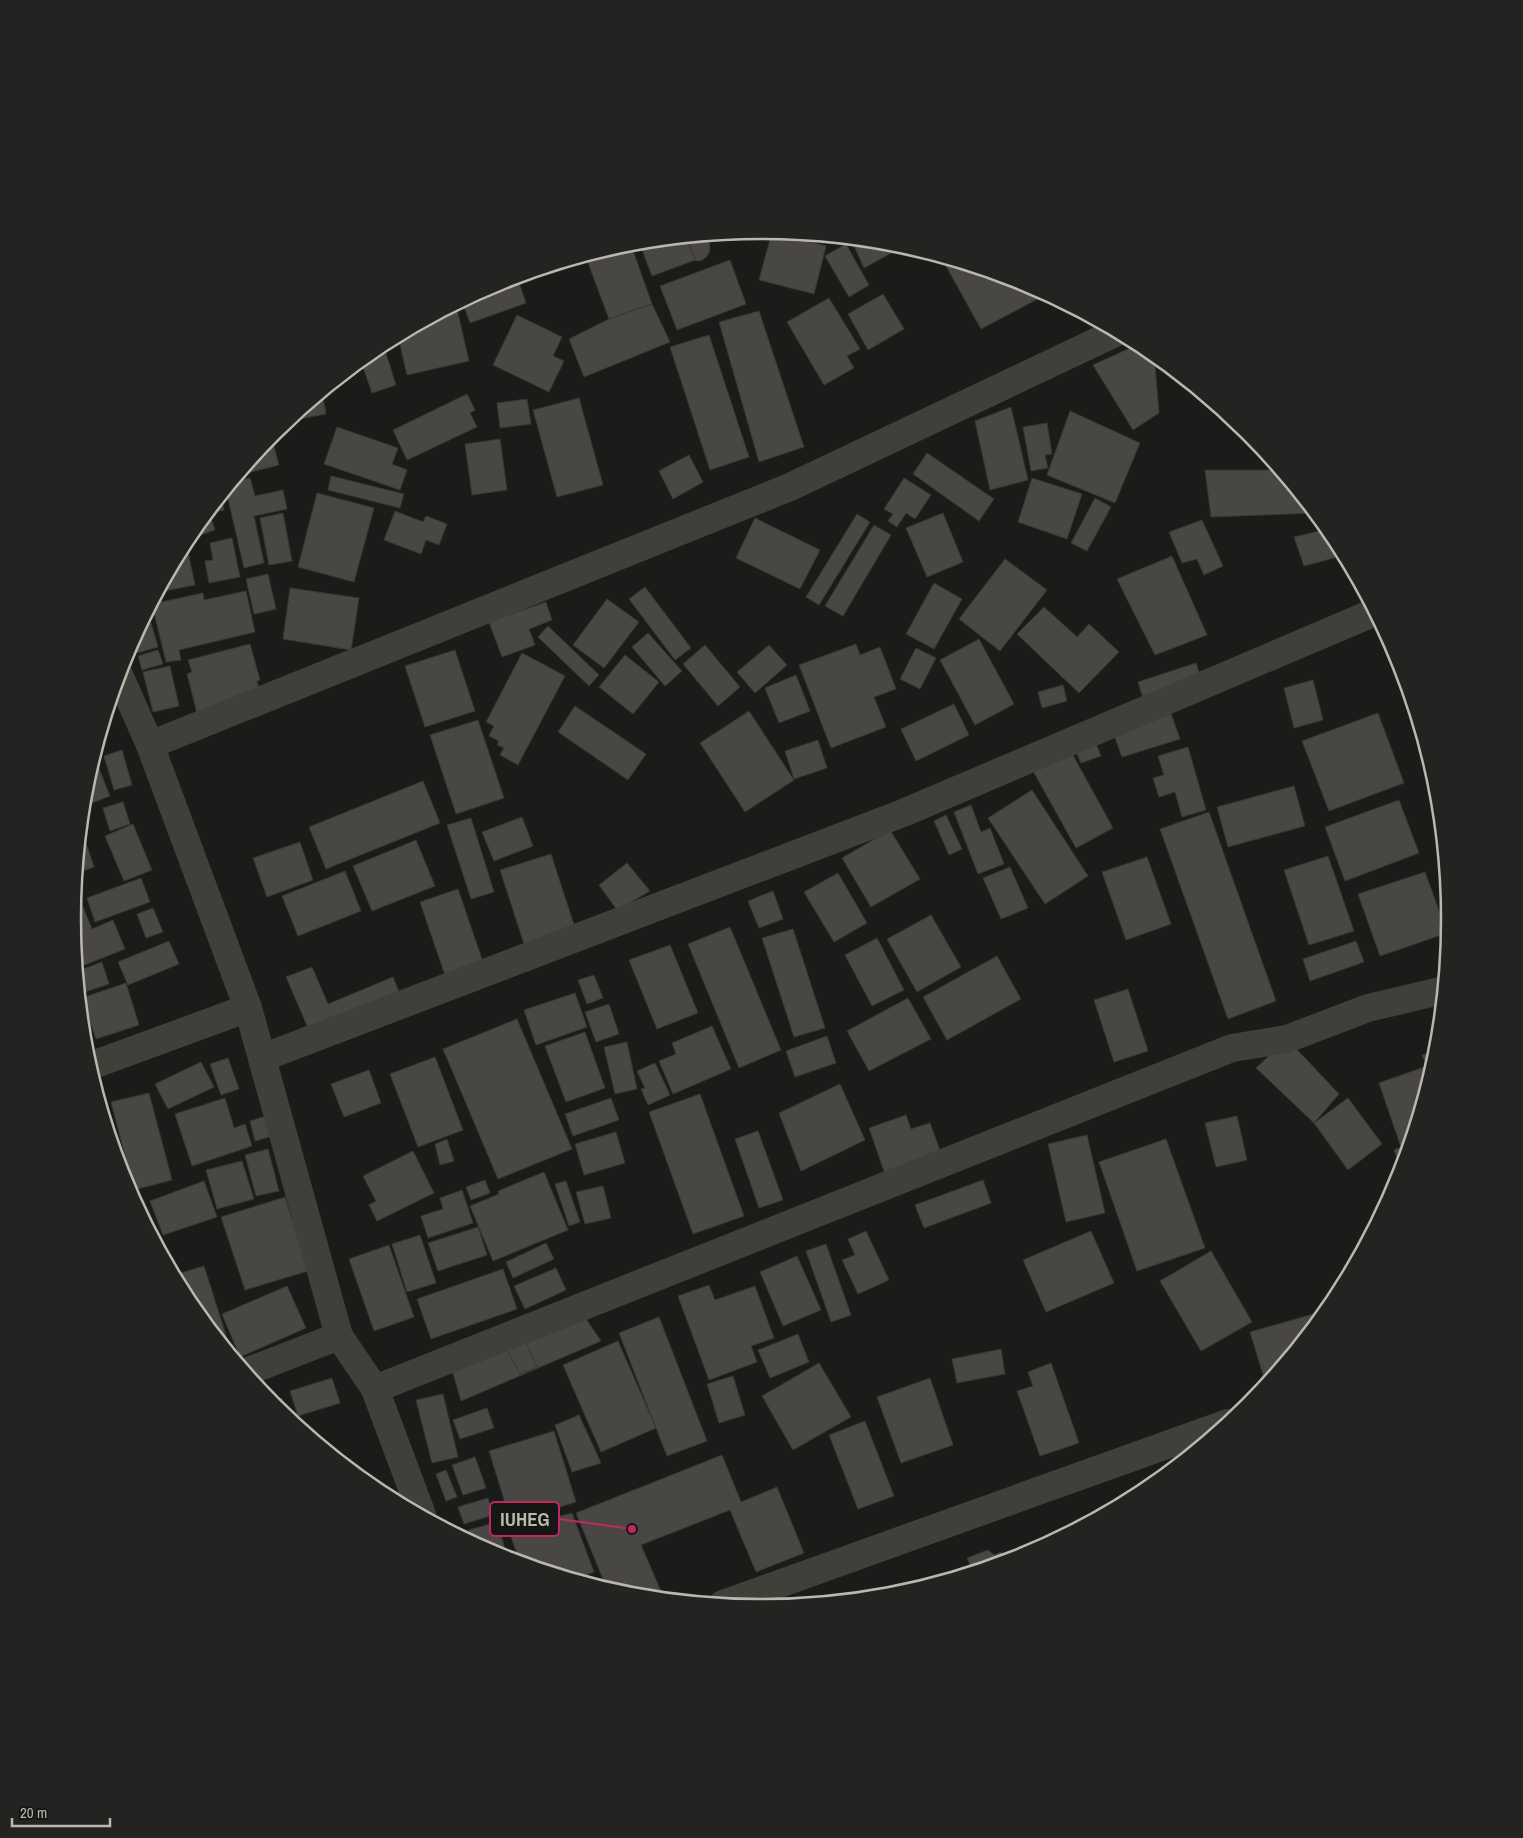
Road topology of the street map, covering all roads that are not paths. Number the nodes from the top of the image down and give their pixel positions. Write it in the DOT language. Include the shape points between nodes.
graph roads {
  1 [pos="1110,335"];
  2 [pos="1370,614"];
  3 [pos="119,704"];
  4 [pos="150,745"];
  5 [pos="1437,992"];
  6 [pos="248,1008"];
  7 [pos="262,1058"];
  8 [pos="97,1064"];
  9 [pos="339,1336"];
  10 [pos="252,1370"];
  11 [pos="375,1389"];
  12 [pos="1211,1429"];
  13 [pos="419,1507"];
  14 [pos="738,1598"];
  1 -- 4 [label="street" via="790,487"];
  2 -- 7 [label="street" via="904,813"];
  3 -- 4 [label="street"];
  4 -- 6 [label="street"];
  5 -- 11 [label="street" via="1368,1008 1287,1039 1232,1048"];
  6 -- 7 [label="street"];
  6 -- 8 [label="street"];
  7 -- 9 [label="street"];
  9 -- 10 [label="street"];
  9 -- 11 [label="street"];
  11 -- 13 [label="street"];
  12 -- 14 [label="street"];
}
